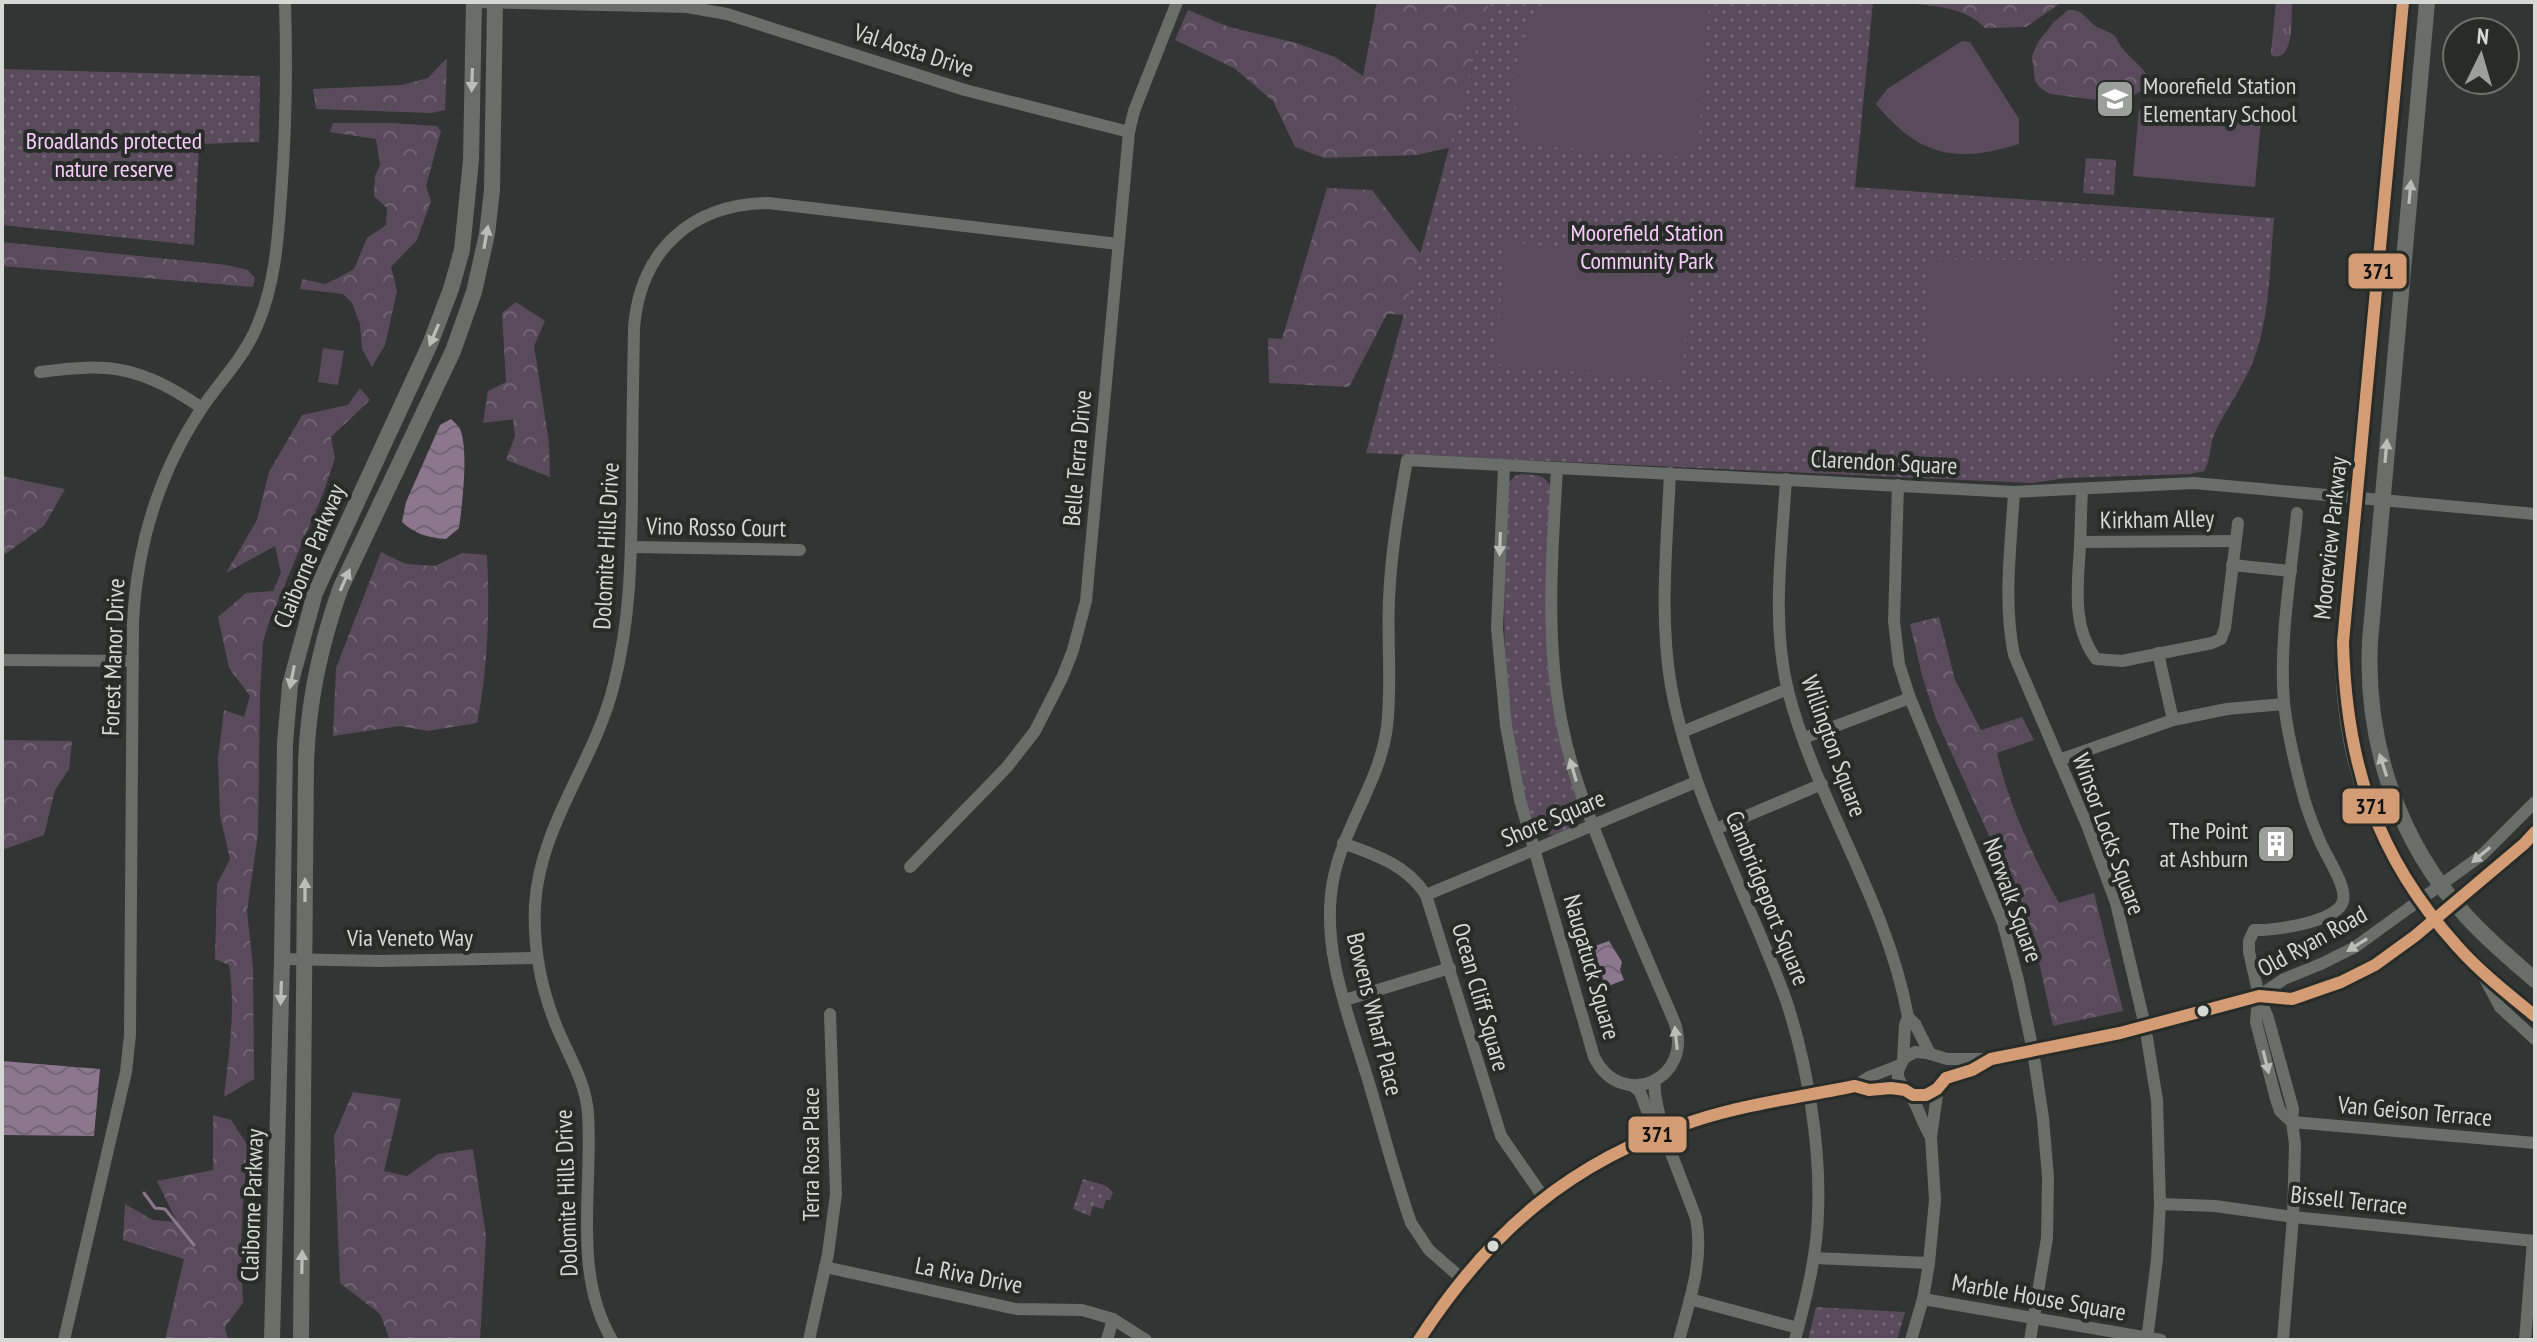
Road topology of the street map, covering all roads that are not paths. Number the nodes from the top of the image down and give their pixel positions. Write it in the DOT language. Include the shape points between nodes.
graph roads {
  1 [pos="285,2"];
  2 [pos="476,2"];
  3 [pos="495,2"];
  4 [pos="1177,2"];
  5 [pos="2403,2"];
  6 [pos="2427,2"];
  7 [pos="1129,132"];
  8 [pos="1118,244"];
  9 [pos="40,372"];
  10 [pos="202,408"];
  11 [pos="1407,460"];
  12 [pos="1504,466"];
  13 [pos="1557,469"];
  14 [pos="1670,473"];
  15 [pos="1786,479"];
  16 [pos="1898,485"];
  17 [pos="2082,489"];
  18 [pos="2014,492"];
  19 [pos="2358,499"];
  20 [pos="2382,501"];
  21 [pos="2297,513"];
  22 [pos="2535,514"];
  23 [pos="2238,523"];
  24 [pos="2235,541"];
  25 [pos="2080,542"];
  26 [pos="631,547"];
  27 [pos="800,550"];
  28 [pos="2232,565"];
  29 [pos="2291,571"];
  30 [pos="2158,653"];
  31 [pos="2,660"];
  32 [pos="133,661"];
  33 [pos="1788,689"];
  34 [pos="1910,698"];
  35 [pos="2284,704"];
  36 [pos="2173,720"];
  37 [pos="1682,732"];
  38 [pos="1804,738"];
  39 [pos="2059,760"];
  40 [pos="1696,782"];
  41 [pos="1822,784"];
  42 [pos="2535,802"];
  43 [pos="1591,827"];
  44 [pos="1716,829"];
  45 [pos="2535,832"];
  46 [pos="1343,843"];
  47 [pos="1535,850"];
  48 [pos="910,867"];
  49 [pos="2442,884"];
  50 [pos="1426,895"];
  51 [pos="2420,900"];
  52 [pos="2455,902"];
  53 [pos="2435,919"];
  54 [pos="537,958"];
  55 [pos="282,959"];
  56 [pos="305,959"];
  57 [pos="2477,966"];
  58 [pos="1450,968"];
  59 [pos="2535,980"];
  60 [pos="2259,996"];
  61 [pos="1345,1000"];
  62 [pos="830,1014"];
  63 [pos="2535,1016"];
  64 [pos="1908,1017"];
  65 [pos="2145,1026"];
  66 [pos="2535,1039"];
  67 [pos="2033,1051"];
  68 [pos="1932,1055"];
  69 [pos="1991,1059"];
  70 [pos="1901,1062"];
  71 [pos="1655,1082"];
  72 [pos="1632,1085"];
  73 [pos="1855,1086"];
  74 [pos="1938,1087"];
  75 [pos="1906,1091"];
  76 [pos="1808,1096"];
  77 [pos="2292,1122"];
  78 [pos="1663,1132"];
  79 [pos="1931,1137"];
  80 [pos="2535,1143"];
  81 [pos="1544,1198"];
  82 [pos="2160,1204"];
  83 [pos="2293,1217"];
  84 [pos="2534,1241"];
  85 [pos="1814,1258"];
  86 [pos="1929,1263"];
  87 [pos="825,1267"];
  88 [pos="1460,1277"];
  89 [pos="1690,1299"];
  90 [pos="1923,1299"];
  91 [pos="2035,1318"];
  92 [pos="1113,1319"];
  93 [pos="1797,1334"];
  94 [pos="2152,1339"];
  95 [pos="64,1340"];
  96 [pos="272,1340"];
  97 [pos="301,1340"];
  98 [pos="612,1340"];
  99 [pos="809,1340"];
  100 [pos="1107,1340"];
  101 [pos="1146,1340"];
  102 [pos="1419,1340"];
  103 [pos="1679,1340"];
  104 [pos="1911,1340"];
  105 [pos="2030,1340"];
  106 [pos="2283,1340"];
  107 [pos="2525,1340"];
  1 -- 10 [label="street, Forest Manor Drive" via="285,144 272,280 245,350"];
  2 -- 3 [label="street, Val Aosta Drive"];
  2 -- 55 [label="main road, Claiborne Parkway, one-way" via="462,250 430,344 315,593 290,685"];
  3 -- 7 [label="street, Val Aosta Drive" via="714,11 965,90"];
  56 -- 3 [label="main road, Claiborne Parkway, one-way" via="306,763 315,671 341,587 453,351 474,292 492,190"];
  4 -- 7 [label="street, Belle Terra Drive"];
  5 -- 19 [label="main road, Mooreview Parkway"];
  20 -- 6 [label="main road, Mooreview Parkway, one-way"];
  7 -- 8 [label="street, Belle Terra Drive"];
  8 -- 26 [label="street, Dolomite Hills Drive" via="768,203 732,206 696,221 656,257 635,311"];
  8 -- 48 [label="street, Belle Terra Drive" via="1086,601 1073,650 1035,731"];
  9 -- 10 [label="street" via="120,369 158,381"];
  10 -- 32 [label="street, Forest Manor Drive" via="170,465 146,529 134,597"];
  11 -- 12 [label="street, Clarendon Square"];
  11 -- 46 [label="street, Bowens Wharf Place" via="1393,545 1384,744"];
  12 -- 13 [label="street, Clarendon Square"];
  12 -- 47 [label="street, Naugatuck Square, one-way" via="1497,628 1502,697"];
  13 -- 14 [label="street, Clarendon Square"];
  43 -- 13 [label="street, Naugatuck Square, one-way" via="1562,723 1553,663"];
  14 -- 15 [label="street, Clarendon Square"];
  14 -- 37 [label="street, Cambridgeport Square" via="1665,631"];
  15 -- 16 [label="street, Clarendon Square"];
  15 -- 33 [label="street, Willington Square" via="1779,588"];
  16 -- 18 [label="street, Clarendon Square"];
  16 -- 34 [label="street, Norwalk Square" via="1894,621"];
  17 -- 18 [label="street, Clarendon Square"];
  17 -- 19 [label="street, Clarendon Square" via="2194,483"];
  17 -- 25 [label="street"];
  18 -- 39 [label="street, Winsor Locks Square" via="2010,634"];
  19 -- 20 [label="street, Clarendon Square"];
  19 -- 51 [label="main road, Mooreview Parkway" via="2343,642 2346,715 2374,819"];
  20 -- 22 [label="street, Clarendon Square"];
  49 -- 20 [label="main road, Mooreview Parkway, one-way" via="2410,836 2376,743 2368,673"];
  21 -- 29 [label="street"];
  23 -- 24 [label="street"];
  24 -- 25 [label="street, Kirkham Alley"];
  24 -- 28 [label="street"];
  25 -- 30 [label="street" via="2077,598 2088,649 2096,659 2109,661"];
  26 -- 27 [label="street, Vino Rosso Court"];
  26 -- 54 [label="street, Dolomite Hills Drive" via="628,619 613,689 542,859 535,904"];
  28 -- 29 [label="street"];
  28 -- 30 [label="street" via="2221,639"];
  29 -- 35 [label="street"];
  30 -- 36 [label="street"];
  31 -- 32 [label="street"];
  32 -- 95 [label="street, Forest Manor Drive" via="130,1035"];
  33 -- 37 [label="street"];
  33 -- 38 [label="street, Willington Square"];
  34 -- 38 [label="street"];
  34 -- 67 [label="street, Norwalk Square" via="2003,923"];
  35 -- 36 [label="street"];
  35 -- 60 [label="street" via="2302,791 2344,900 2330,915 2274,931 2254,930 2249,952"];
  36 -- 39 [label="street"];
  37 -- 40 [label="street, Cambridgeport Square"];
  38 -- 41 [label="street, Willington Square"];
  39 -- 65 [label="street, Winsor Locks Square" via="2116,903"];
  40 -- 43 [label="street, Shore Square"];
  40 -- 44 [label="street, Cambridgeport Square"];
  41 -- 44 [label="street"];
  41 -- 64 [label="street, Willington Square" via="1891,951"];
  42 -- 49 [label="street, Old Ryan Road, one-way" via="2482,855"];
  43 -- 47 [label="street, Shore Square"];
  71 -- 43 [label="street, Naugatuck Square, one-way" via="1677,1054 1677,1029"];
  44 -- 76 [label="street, Cambridgeport Square" via="1786,1000"];
  45 -- 52 [label="street, Old Ryan Road"];
  46 -- 50 [label="street, Ocean Cliff Square" via="1398,866"];
  46 -- 61 [label="street, Bowens Wharf Place" via="1330,919"];
  47 -- 50 [label="street, Shore Square"];
  47 -- 72 [label="street, Naugatuck Square" via="1594,1057 1613,1080"];
  49 -- 51 [label="street, Old Ryan Road"];
  49 -- 52 [label="main road, Mooreview Parkway"];
  50 -- 58 [label="street, Ocean Cliff Square"];
  51 -- 53 [label="main road, Mooreview Parkway"];
  51 -- 60 [label="street, Old Ryan Road, one-way" via="2355,947"];
  52 -- 53 [label="street, Old Ryan Road"];
  52 -- 59 [label="main road, Mooreview Parkway"];
  53 -- 57 [label="main road, Mooreview Parkway"];
  53 -- 60 [label="street, Old Ryan Road" via="2375,965 2341,982 2292,999"];
  54 -- 56 [label="street, Via Veneto Way"];
  54 -- 98 [label="street, Dolomite Hills Drive" via="550,1012 584,1088 589,1130 588,1267 596,1306"];
  55 -- 56 [label="street, Via Veneto Way"];
  55 -- 96 [label="main road, Claiborne Parkway, one-way"];
  97 -- 56 [label="main road, Claiborne Parkway, one-way"];
  57 -- 63 [label="main road, Mooreview Parkway"];
  57 -- 66 [label="street" via="2500,1007"];
  58 -- 61 [label="street"];
  58 -- 81 [label="street, Ocean Cliff Square" via="1501,1136"];
  60 -- 65 [label="street, Old Ryan Road"];
  60 -- 77 [label="street" via="2256,1022 2269,1074 2280,1111"];
  61 -- 88 [label="street, Bowens Wharf Place" via="1411,1223 1429,1250"];
  62 -- 87 [label="street, Terra Rosa Place" via="836,1194"];
  64 -- 68 [label="street, Willington Square"];
  64 -- 70 [label="street, Willington Square"];
  65 -- 67 [label="street, Old Ryan Road"];
  65 -- 82 [label="street, Winsor Locks Square" via="2157,1100"];
  67 -- 69 [label="street, Old Ryan Road"];
  67 -- 91 [label="street, Norwalk Square" via="2048,1177 2047,1238"];
  68 -- 69 [label="street, Old Ryan Road"];
  68 -- 70 [label="street, Old Ryan Road" via="1915,1052"];
  68 -- 74 [label="street" via="1943,1073"];
  69 -- 74 [label="street, Old Ryan Road" via="1946,1078"];
  70 -- 73 [label="street, Old Ryan Road"];
  70 -- 75 [label="street" via="1898,1078"];
  71 -- 72 [label="street"];
  71 -- 78 [label="street"];
  72 -- 78 [label="street"];
  73 -- 75 [label="street, Old Ryan Road"];
  73 -- 76 [label="street, Old Ryan Road"];
  74 -- 75 [label="street, Old Ryan Road" via="1926,1095"];
  74 -- 79 [label="street"];
  75 -- 79 [label="street"];
  76 -- 78 [label="street, Old Ryan Road" via="1718,1114"];
  76 -- 85 [label="street, Cambridgeport Square" via="1818,1184"];
  77 -- 80 [label="street, Van Geison Terrace"];
  77 -- 83 [label="street"];
  78 -- 81 [label="street, Old Ryan Road" via="1600,1161"];
  78 -- 89 [label="street" via="1699,1231"];
  79 -- 86 [label="street" via="1935,1200"];
  81 -- 88 [label="street, Old Ryan Road"];
  82 -- 83 [label="street, Bissell Terrace"];
  82 -- 94 [label="street, Winsor Locks Square"];
  83 -- 84 [label="street, Bissell Terrace"];
  83 -- 106 [label="street"];
  84 -- 107 [label="street"];
  85 -- 86 [label="street"];
  85 -- 93 [label="street, Cambridgeport Square"];
  86 -- 90 [label="street"];
  87 -- 92 [label="street, La Riva Drive" via="1016,1309 1070,1308"];
  87 -- 99 [label="street, Terra Rosa Place"];
  88 -- 102 [label="street, Old Ryan Road"];
  89 -- 93 [label="street"];
  89 -- 103 [label="street"];
  90 -- 91 [label="street, Marble House Square"];
  90 -- 104 [label="street"];
  91 -- 94 [label="street, Marble House Square"];
  91 -- 105 [label="street, Norwalk Square"];
  92 -- 100 [label="street"];
  92 -- 101 [label="street, La Riva Drive"];
}
